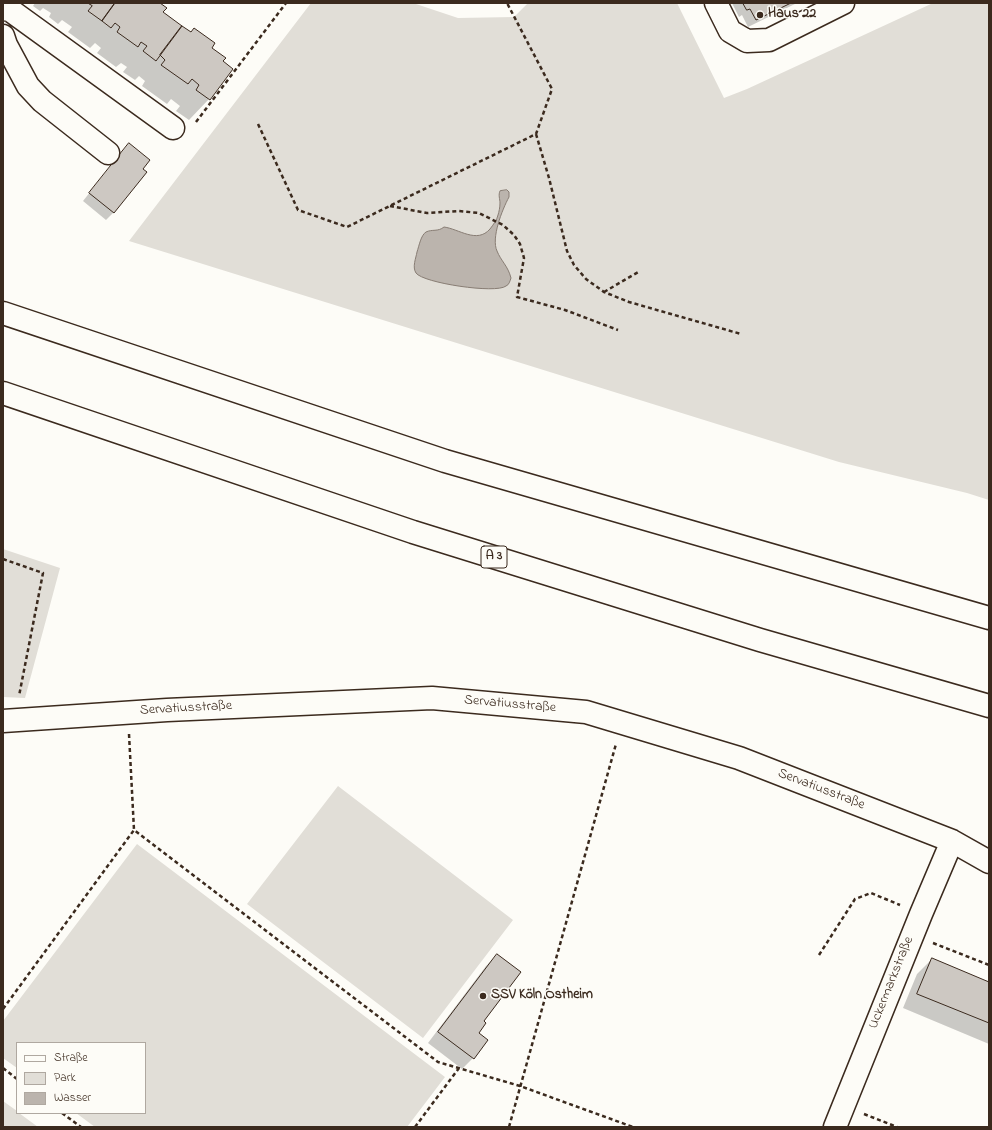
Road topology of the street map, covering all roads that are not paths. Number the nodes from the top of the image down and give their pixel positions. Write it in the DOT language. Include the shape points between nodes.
graph roads {
  1 [pos="716,3"];
  2 [pos="843,3"];
  3 [pos="3,9"];
  4 [pos="3,36"];
  5 [pos="173,128"];
  6 [pos="108,153"];
  7 [pos="3,313"];
  8 [pos="3,393"];
  9 [pos="989,618"];
  10 [pos="989,706"];
  11 [pos="9,721"];
  12 [pos="952,841"];
  13 [pos="989,862"];
  14 [pos="835,1127"];
  1 -- 2 [label="main road" via="730,31 747,41 769,40"];
  3 -- 5 [label="main road" via="10,10"];
  4 -- 6 [label="main road" via="28,86 42,102"];
  7 -- 9 [label="main road" via="445,461"];
  8 -- 10 [label="main road, A 3" via="413,532 760,640"];
  11 -- 12 [label="main road, Servatiusstraße" via="432,698 586,712 739,758"];
  12 -- 13 [label="main road, Servatiusstraße"];
  12 -- 14 [label="main road, Uckermarkstraße"];
}
